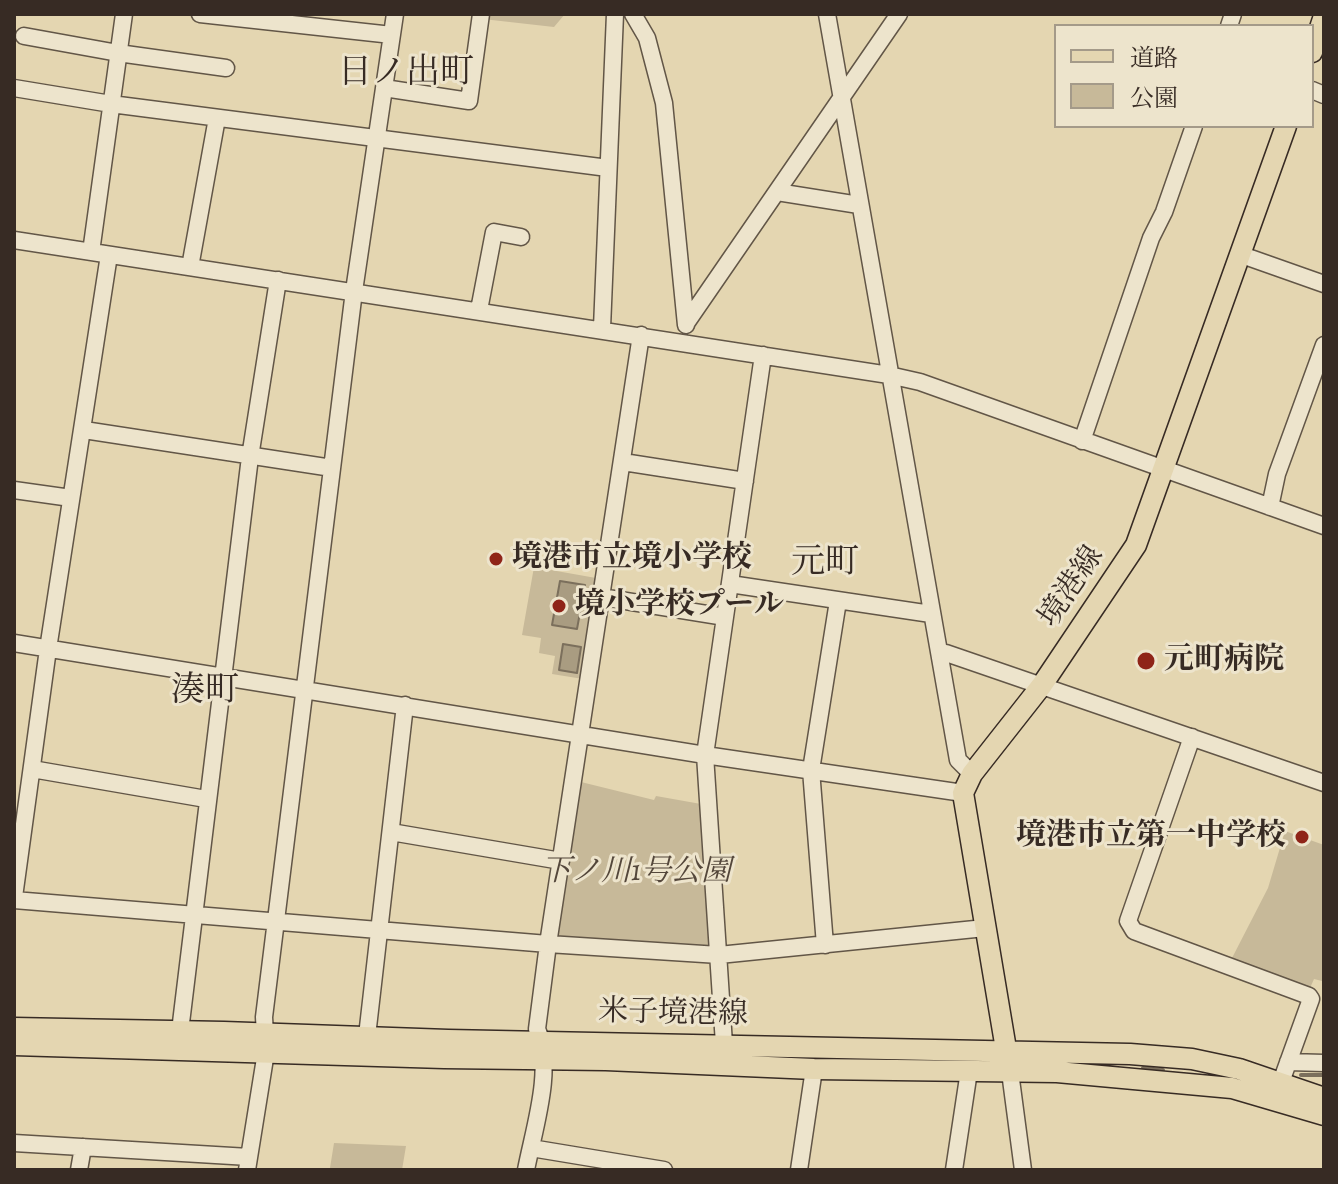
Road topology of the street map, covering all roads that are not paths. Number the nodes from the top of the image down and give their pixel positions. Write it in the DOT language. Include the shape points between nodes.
graph roads {
  1 [pos="124,14"];
  2 [pos="200,14"];
  3 [pos="395,14"];
  4 [pos="481,14"];
  5 [pos="615,14"];
  6 [pos="633,14"];
  7 [pos="827,14"];
  8 [pos="899,14"];
  9 [pos="1324,16"];
  10 [pos="392,35"];
  11 [pos="24,36"];
  12 [pos="1314,46"];
  13 [pos="118,53"];
  14 [pos="226,68"];
  15 [pos="14,88"];
  16 [pos="384,88"];
  17 [pos="842,100"];
  18 [pos="111,104"];
  19 [pos="217,118"];
  20 [pos="1193,128"];
  21 [pos="1285,128"];
  22 [pos="377,139"];
  23 [pos="608,168"];
  24 [pos="777,192"];
  25 [pos="859,205"];
  26 [pos="521,237"];
  27 [pos="14,240"];
  28 [pos="100,253"];
  29 [pos="1239,254"];
  30 [pos="190,267"];
  31 [pos="278,280"];
  32 [pos="1324,284"];
  33 [pos="354,291"];
  34 [pos="479,310"];
  35 [pos="687,322"];
  36 [pos="602,328"];
  37 [pos="641,335"];
  38 [pos="682,342"];
  39 [pos="1324,345"];
  40 [pos="763,355"];
  41 [pos="889,375"];
  42 [pos="84,430"];
  43 [pos="1082,441"];
  44 [pos="250,457"];
  45 [pos="623,462"];
  46 [pos="332,468"];
  47 [pos="1163,470"];
  48 [pos="745,481"];
  49 [pos="14,490"];
  50 [pos="71,498"];
  51 [pos="1270,507"];
  52 [pos="1324,526"];
  53 [pos="730,584"];
  54 [pos="601,597"];
  55 [pos="838,601"];
  56 [pos="931,614"];
  57 [pos="725,617"];
  58 [pos="14,643"];
  59 [pos="48,649"];
  60 [pos="940,653"];
  61 [pos="222,676"];
  62 [pos="1042,685"];
  63 [pos="305,689"];
  64 [pos="405,705"];
  65 [pos="582,733"];
  66 [pos="1192,737"];
  67 [pos="705,755"];
  68 [pos="32,769"];
  69 [pos="811,770"];
  70 [pos="1324,783"];
  71 [pos="967,784"];
  72 [pos="206,799"];
  73 [pos="391,832"];
  74 [pos="561,861"];
  75 [pos="14,899"];
  76 [pos="193,915"];
  77 [pos="276,922"];
  78 [pos="985,928"];
  79 [pos="379,930"];
  80 [pos="548,944"];
  81 [pos="825,945"];
  82 [pos="719,955"];
  83 [pos="14,1028"];
  84 [pos="180,1031"];
  85 [pos="367,1036"];
  86 [pos="265,1042"];
  87 [pos="724,1044"];
  88 [pos="14,1045"];
  89 [pos="544,1051"];
  90 [pos="1007,1051"];
  91 [pos="1288,1062"];
  92 [pos="1324,1063"];
  93 [pos="814,1069"];
  94 [pos="969,1071"];
  95 [pos="1010,1072"];
  96 [pos="1281,1082"];
  97 [pos="1324,1098"];
  98 [pos="1324,1115"];
  99 [pos="14,1143"];
  100 [pos="83,1147"];
  101 [pos="531,1148"];
  102 [pos="248,1164"];
  103 [pos="646,1169"];
  104 [pos="79,1170"];
  105 [pos="526,1170"];
  106 [pos="664,1170"];
  107 [pos="799,1170"];
  108 [pos="954,1170"];
  109 [pos="1023,1170"];
  1 -- 13 [label="street"];
  2 -- 10 [label="street"];
  3 -- 10 [label="street"];
  4 -- 16 [label="street" via="469,101"];
  5 -- 23 [label="street"];
  6 -- 35 [label="street" via="647,38 664,103"];
  7 -- 17 [label="street"];
  8 -- 17 [label="street"];
  9 -- 12 [label="main road"];
  10 -- 16 [label="street"];
  11 -- 13 [label="street"];
  13 -- 14 [label="street"];
  13 -- 18 [label="street"];
  15 -- 18 [label="street"];
  16 -- 22 [label="street"];
  17 -- 24 [label="street"];
  17 -- 25 [label="street"];
  18 -- 19 [label="street"];
  18 -- 28 [label="street"];
  19 -- 22 [label="street"];
  19 -- 30 [label="street"];
  20 -- 43 [label="street"];
  21 -- 29 [label="main road, 境港線"];
  22 -- 23 [label="street"];
  22 -- 33 [label="street"];
  23 -- 36 [label="street"];
  24 -- 25 [label="street"];
  24 -- 35 [label="street"];
  25 -- 41 [label="street"];
  26 -- 34 [label="street" via="494,232"];
  27 -- 28 [label="street"];
  28 -- 30 [label="street"];
  28 -- 42 [label="street"];
  29 -- 32 [label="street"];
  29 -- 47 [label="main road, 境港線"];
  30 -- 31 [label="street"];
  31 -- 33 [label="street"];
  31 -- 44 [label="street"];
  33 -- 34 [label="street"];
  33 -- 46 [label="street"];
  34 -- 36 [label="street"];
  35 -- 38 [label="street"];
  36 -- 37 [label="street"];
  37 -- 38 [label="street"];
  37 -- 45 [label="street"];
  38 -- 40 [label="street"];
  39 -- 51 [label="street"];
  40 -- 41 [label="street"];
  40 -- 48 [label="street"];
  41 -- 43 [label="street"];
  41 -- 56 [label="street"];
  42 -- 44 [label="street"];
  42 -- 50 [label="street"];
  43 -- 47 [label="street"];
  44 -- 46 [label="street"];
  44 -- 61 [label="street"];
  45 -- 48 [label="street"];
  45 -- 54 [label="street"];
  46 -- 63 [label="street"];
  47 -- 51 [label="street"];
  47 -- 62 [label="main road, 境港線" via="1136,545"];
  48 -- 53 [label="street"];
  49 -- 50 [label="street"];
  50 -- 59 [label="street"];
  51 -- 52 [label="street"];
  53 -- 55 [label="street"];
  53 -- 57 [label="street"];
  54 -- 57 [label="street"];
  54 -- 65 [label="street"];
  55 -- 56 [label="street"];
  55 -- 69 [label="street"];
  56 -- 60 [label="street"];
  57 -- 67 [label="street"];
  58 -- 59 [label="street"];
  59 -- 61 [label="street"];
  59 -- 68 [label="street"];
  60 -- 62 [label="street"];
  60 -- 71 [label="street"];
  61 -- 63 [label="street"];
  61 -- 72 [label="street"];
  62 -- 66 [label="street"];
  62 -- 71 [label="main road, 境港線"];
  63 -- 64 [label="street"];
  63 -- 77 [label="street"];
  64 -- 65 [label="street"];
  64 -- 73 [label="street"];
  65 -- 67 [label="street"];
  65 -- 74 [label="street"];
  66 -- 70 [label="street"];
  66 -- 91 [label="street" via="1128,921 1134,931 1309,996"];
  67 -- 69 [label="street"];
  67 -- 82 [label="street"];
  68 -- 72 [label="street"];
  68 -- 75 [label="street"];
  69 -- 71 [label="street"];
  69 -- 81 [label="street"];
  71 -- 78 [label="main road"];
  72 -- 76 [label="street"];
  73 -- 74 [label="street"];
  73 -- 79 [label="street"];
  74 -- 80 [label="street"];
  75 -- 76 [label="street"];
  76 -- 77 [label="street"];
  76 -- 84 [label="street"];
  77 -- 79 [label="street"];
  77 -- 86 [label="street"];
  78 -- 81 [label="street"];
  78 -- 90 [label="main road"];
  79 -- 80 [label="street"];
  79 -- 85 [label="street"];
  80 -- 82 [label="street"];
  80 -- 89 [label="street" via="537,1029"];
  81 -- 82 [label="street"];
  82 -- 87 [label="street"];
  83 -- 84 [label="main road, 米子境港線"];
  84 -- 86 [label="main road, 米子境港線"];
  85 -- 86 [label="main road, 米子境港線"];
  85 -- 89 [label="main road, 米子境港線"];
  86 -- 88 [label="main road, 米子境港線"];
  86 -- 89 [label="main road, 米子境港線"];
  86 -- 102 [label="street"];
  87 -- 89 [label="main road, 米子境港線"];
  87 -- 90 [label="main road, 米子境港線"];
  89 -- 93 [label="main road, 米子境港線"];
  89 -- 101 [label="street"];
  90 -- 95 [label="main road"];
  90 -- 96 [label="main road, 米子境港線" via="1192,1059"];
  91 -- 92 [label="street"];
  91 -- 96 [label="street"];
  93 -- 94 [label="main road, 米子境港線"];
  93 -- 107 [label="street"];
  94 -- 95 [label="main road, 米子境港線"];
  94 -- 108 [label="street"];
  95 -- 98 [label="main road, 米子境港線" via="1232,1088"];
  95 -- 109 [label="street"];
  96 -- 97 [label="main road, 米子境港線"];
  99 -- 100 [label="street"];
  100 -- 102 [label="street"];
  100 -- 104 [label="street"];
  101 -- 103 [label="street"];
  101 -- 105 [label="street"];
  103 -- 106 [label="street"];
}
